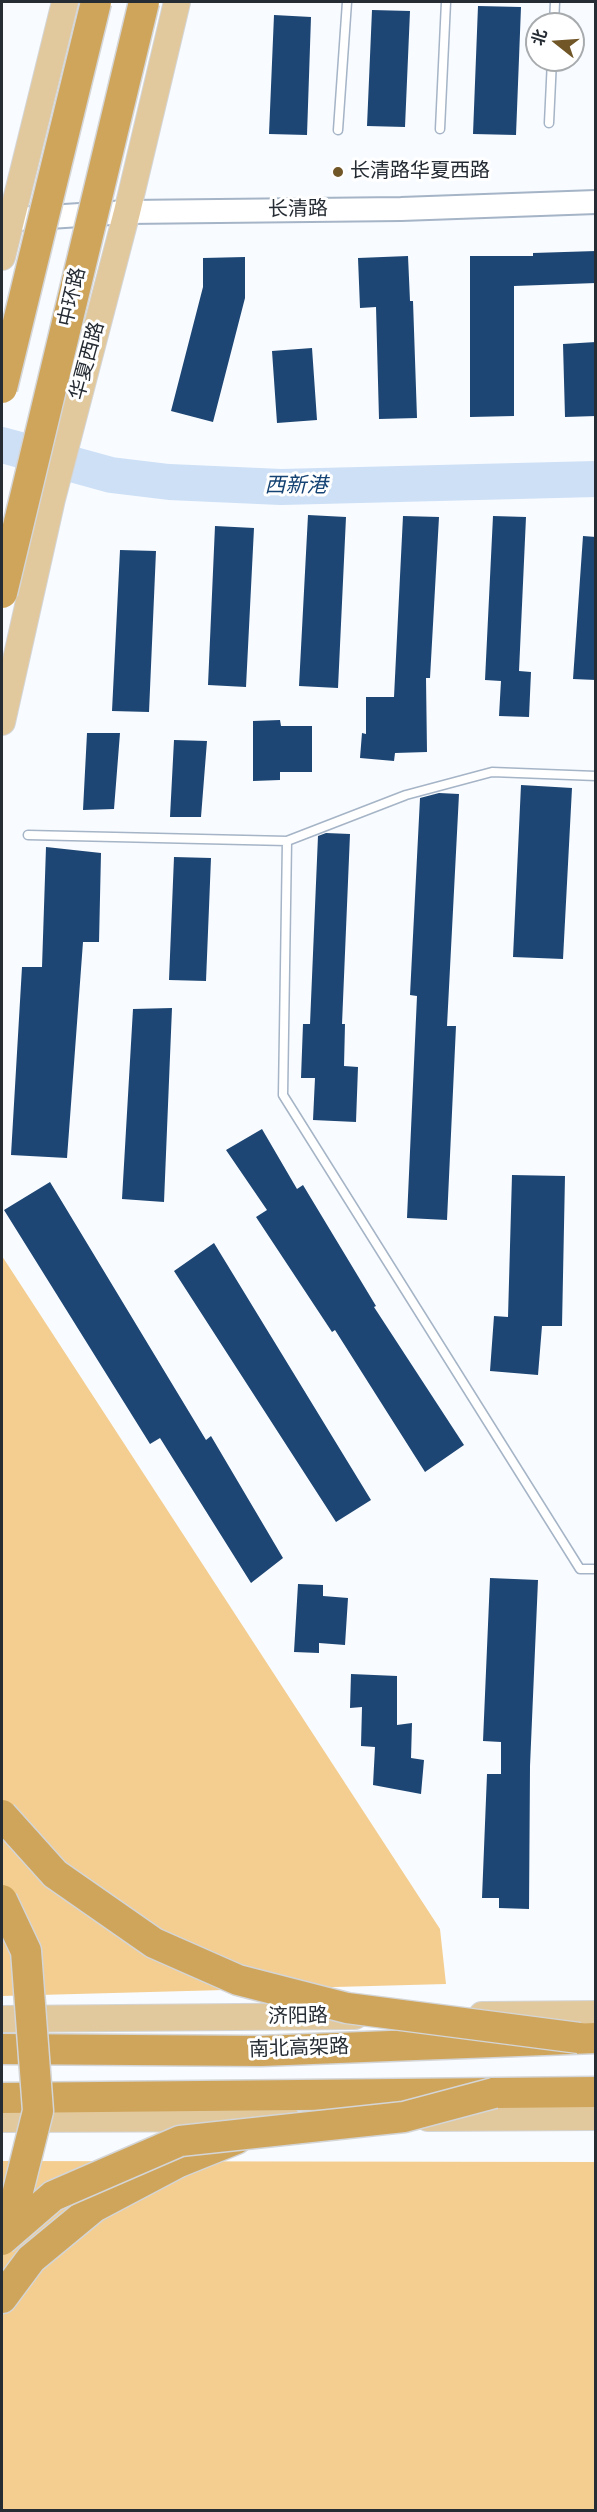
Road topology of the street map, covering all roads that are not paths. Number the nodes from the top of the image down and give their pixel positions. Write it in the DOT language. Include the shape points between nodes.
graph roads {
  1 [pos="65,2"];
  2 [pos="96,2"];
  3 [pos="144,2"];
  4 [pos="177,2"];
  5 [pos="347,2"];
  6 [pos="446,2"];
  7 [pos="551,72"];
  8 [pos="549,123"];
  9 [pos="440,129"];
  10 [pos="338,130"];
  11 [pos="596,202"];
  12 [pos="127,212"];
  13 [pos="7,219"];
  14 [pos="2,257"];
  15 [pos="2,388"];
  16 [pos="2,593"];
  17 [pos="2,722"];
  18 [pos="596,776"];
  19 [pos="28,835"];
  20 [pos="287,842"];
  21 [pos="596,1569"];
  22 [pos="2,1815"];
  23 [pos="2,1900"];
  24 [pos="2,2019"];
  25 [pos="590,2030"];
  26 [pos="2,2049"];
  27 [pos="596,2092"];
  28 [pos="494,2093"];
  29 [pos="2,2098"];
  30 [pos="596,2117"];
  31 [pos="2,2119"];
  32 [pos="246,2134"];
  33 [pos="2,2238"];
  34 [pos="2,2298"];
  1 -- 13 [label="main road"];
  2 -- 15 [label="highway, bridge"];
  3 -- 16 [label="highway, 中环路, bridge"];
  4 -- 12 [label="main road, 华夏西路"];
  5 -- 10 [label="lane"];
  6 -- 9 [label="lane"];
  7 -- 8 [label="lane"];
  11 -- 12 [label="main road, 长清路"];
  12 -- 13 [label="main road, 长清路"];
  12 -- 17 [label="main road, 华夏西路" via="52,499"];
  13 -- 14 [label="main road"];
  18 -- 20 [label="lane" via="492,772 406,795"];
  19 -- 20 [label="lane"];
  20 -- 21 [label="lane" via="283,1095 580,1569"];
  22 -- 25 [label="highway, bridge" via="55,1874 154,1943 238,1980 347,2008"];
  23 -- 33 [label="highway, bridge" via="27,1951 38,2111 10,2223"];
  24 -- 25 [label="main road, 济阳路"];
  25 -- 26 [label="highway, 南北高架路, bridge" via="261,2051"];
  27 -- 28 [label="highway"];
  28 -- 29 [label="highway, bridge"];
  28 -- 32 [label="highway, bridge" via="404,2117"];
  30 -- 31 [label="main road"];
  32 -- 33 [label="highway, bridge" via="180,2142 53,2196"];
  32 -- 34 [label="highway, bridge" via="179,2162 94,2207 31,2259"];
}
